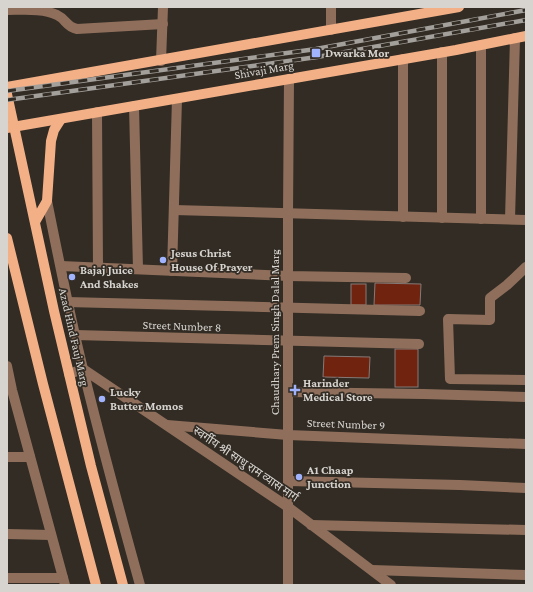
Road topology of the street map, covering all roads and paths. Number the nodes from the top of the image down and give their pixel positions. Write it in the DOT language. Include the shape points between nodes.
graph roads {
  1 [pos="163,7"];
  2 [pos="330,7"];
  3 [pos="458,7"];
  4 [pos="7,10"];
  5 [pos="61,11"];
  6 [pos="163,24"];
  7 [pos="331,30"];
  8 [pos="526,36"];
  9 [pos="515,38"];
  10 [pos="481,45"];
  11 [pos="442,52"];
  12 [pos="403,59"];
  13 [pos="161,61"];
  14 [pos="289,79"];
  15 [pos="7,87"];
  16 [pos="7,94"];
  17 [pos="177,99"];
  18 [pos="134,106"];
  19 [pos="97,112"];
  20 [pos="61,119"];
  21 [pos="11,128"];
  22 [pos="47,201"];
  23 [pos="174,210"];
  24 [pos="288,214"];
  25 [pos="403,217"];
  26 [pos="442,218"];
  27 [pos="481,219"];
  28 [pos="510,220"];
  29 [pos="526,220"];
  30 [pos="35,222"];
  31 [pos="7,242"];
  32 [pos="60,266"];
  33 [pos="526,267"];
  34 [pos="98,268"];
  35 [pos="138,269"];
  36 [pos="172,271"];
  37 [pos="288,276"];
  38 [pos="406,278"];
  39 [pos="67,302"];
  40 [pos="288,308"];
  41 [pos="420,311"];
  42 [pos="75,336"];
  43 [pos="288,342"];
  44 [pos="420,344"];
  45 [pos="7,366"];
  46 [pos="83,369"];
  47 [pos="69,374"];
  48 [pos="526,380"];
  49 [pos="9,390"];
  50 [pos="288,392"];
  51 [pos="526,397"];
  52 [pos="165,425"];
  53 [pos="288,435"];
  54 [pos="526,444"];
  55 [pos="7,457"];
  56 [pos="30,457"];
  57 [pos="288,481"];
  58 [pos="526,488"];
  59 [pos="288,507"];
  60 [pos="312,525"];
  61 [pos="526,530"];
  62 [pos="7,534"];
  63 [pos="51,534"];
  64 [pos="372,570"];
  65 [pos="526,576"];
  66 [pos="7,578"];
  67 [pos="64,581"];
  68 [pos="380,581"];
  69 [pos="96,585"];
  70 [pos="123,585"];
  71 [pos="140,585"];
  72 [pos="288,585"];
  73 [pos="391,585"];
  1 -- 6 [label="street"];
  2 -- 7 [label="street"];
  3 -- 7 [label="main road"];
  4 -- 5 [label="street"];
  5 -- 6 [label="street" via="68,26 77,29"];
  6 -- 13 [label="street"];
  7 -- 13 [label="main road"];
  8 -- 9 [label="main road, Shivaji Marg"];
  9 -- 10 [label="main road, Shivaji Marg"];
  9 -- 28 [label="street"];
  10 -- 11 [label="main road, Shivaji Marg"];
  10 -- 27 [label="street"];
  11 -- 12 [label="main road, Shivaji Marg"];
  11 -- 26 [label="street"];
  12 -- 14 [label="main road, Shivaji Marg"];
  12 -- 25 [label="street"];
  13 -- 15 [label="main road"];
  14 -- 17 [label="main road, Shivaji Marg"];
  14 -- 24 [label="street, Chaudhary Prem Singh Dalal Marg"];
  16 -- 21 [label="main road, Azad Hind Fauj Marg"];
  17 -- 18 [label="main road, Shivaji Marg"];
  17 -- 23 [label="street"];
  18 -- 19 [label="main road, Shivaji Marg"];
  18 -- 35 [label="street"];
  19 -- 20 [label="main road, Shivaji Marg"];
  19 -- 34 [label="street"];
  20 -- 21 [label="main road, Shivaji Marg"];
  20 -- 22 [label="main road" via="51,141"];
  21 -- 30 [label="main road, Azad Hind Fauj Marg"];
  22 -- 30 [label="main road"];
  22 -- 32 [label="street"];
  23 -- 24 [label="street"];
  23 -- 36 [label="street"];
  24 -- 25 [label="street"];
  24 -- 37 [label="street, Chaudhary Prem Singh Dalal Marg"];
  25 -- 26 [label="street"];
  26 -- 27 [label="street"];
  27 -- 28 [label="street"];
  28 -- 29 [label="street"];
  30 -- 47 [label="main road, Azad Hind Fauj Marg"];
  31 -- 69 [label="main road"];
  32 -- 34 [label="street"];
  32 -- 39 [label="street"];
  33 -- 48 [label="street" via="490,298 490,320 448,319 450,379"];
  34 -- 35 [label="street"];
  35 -- 36 [label="street"];
  36 -- 37 [label="street"];
  37 -- 38 [label="street"];
  37 -- 40 [label="street, Chaudhary Prem Singh Dalal Marg"];
  39 -- 40 [label="street"];
  39 -- 42 [label="street"];
  40 -- 41 [label="street"];
  40 -- 43 [label="street, Chaudhary Prem Singh Dalal Marg"];
  42 -- 43 [label="street, Street Number 8"];
  42 -- 46 [label="street"];
  43 -- 44 [label="street, Street Number 8"];
  43 -- 50 [label="street, Chaudhary Prem Singh Dalal Marg"];
  45 -- 49 [label="street"];
  46 -- 47 [label="street"];
  46 -- 52 [label="street, स्वर्गीय श्री साधु राम व्यास मार्ग"];
  46 -- 71 [label="street"];
  47 -- 70 [label="main road, Azad Hind Fauj Marg"];
  49 -- 56 [label="street"];
  50 -- 51 [label="street"];
  50 -- 53 [label="street, Chaudhary Prem Singh Dalal Marg"];
  52 -- 53 [label="street, Street Number 9"];
  52 -- 59 [label="street, स्वर्गीय श्री साधु राम व्यास मार्ग"];
  53 -- 54 [label="street, Street Number 9"];
  53 -- 57 [label="street, Chaudhary Prem Singh Dalal Marg"];
  55 -- 56 [label="street"];
  56 -- 63 [label="street"];
  57 -- 58 [label="street"];
  57 -- 59 [label="street, Chaudhary Prem Singh Dalal Marg"];
  59 -- 60 [label="street, स्वर्गीय श्री साधु राम व्यास मार्ग"];
  59 -- 72 [label="street, Chaudhary Prem Singh Dalal Marg"];
  60 -- 61 [label="street"];
  60 -- 64 [label="street, स्वर्गीय श्री साधु राम व्यास मार्ग"];
  62 -- 63 [label="street"];
  63 -- 67 [label="street"];
  64 -- 65 [label="street"];
  64 -- 68 [label="street, स्वर्गीय श्री साधु राम व्यास मार्ग"];
  66 -- 67 [label="street"];
  68 -- 73 [label="street, स्वर्गीय श्री साधु राम व्यास मार्ग"];
}
